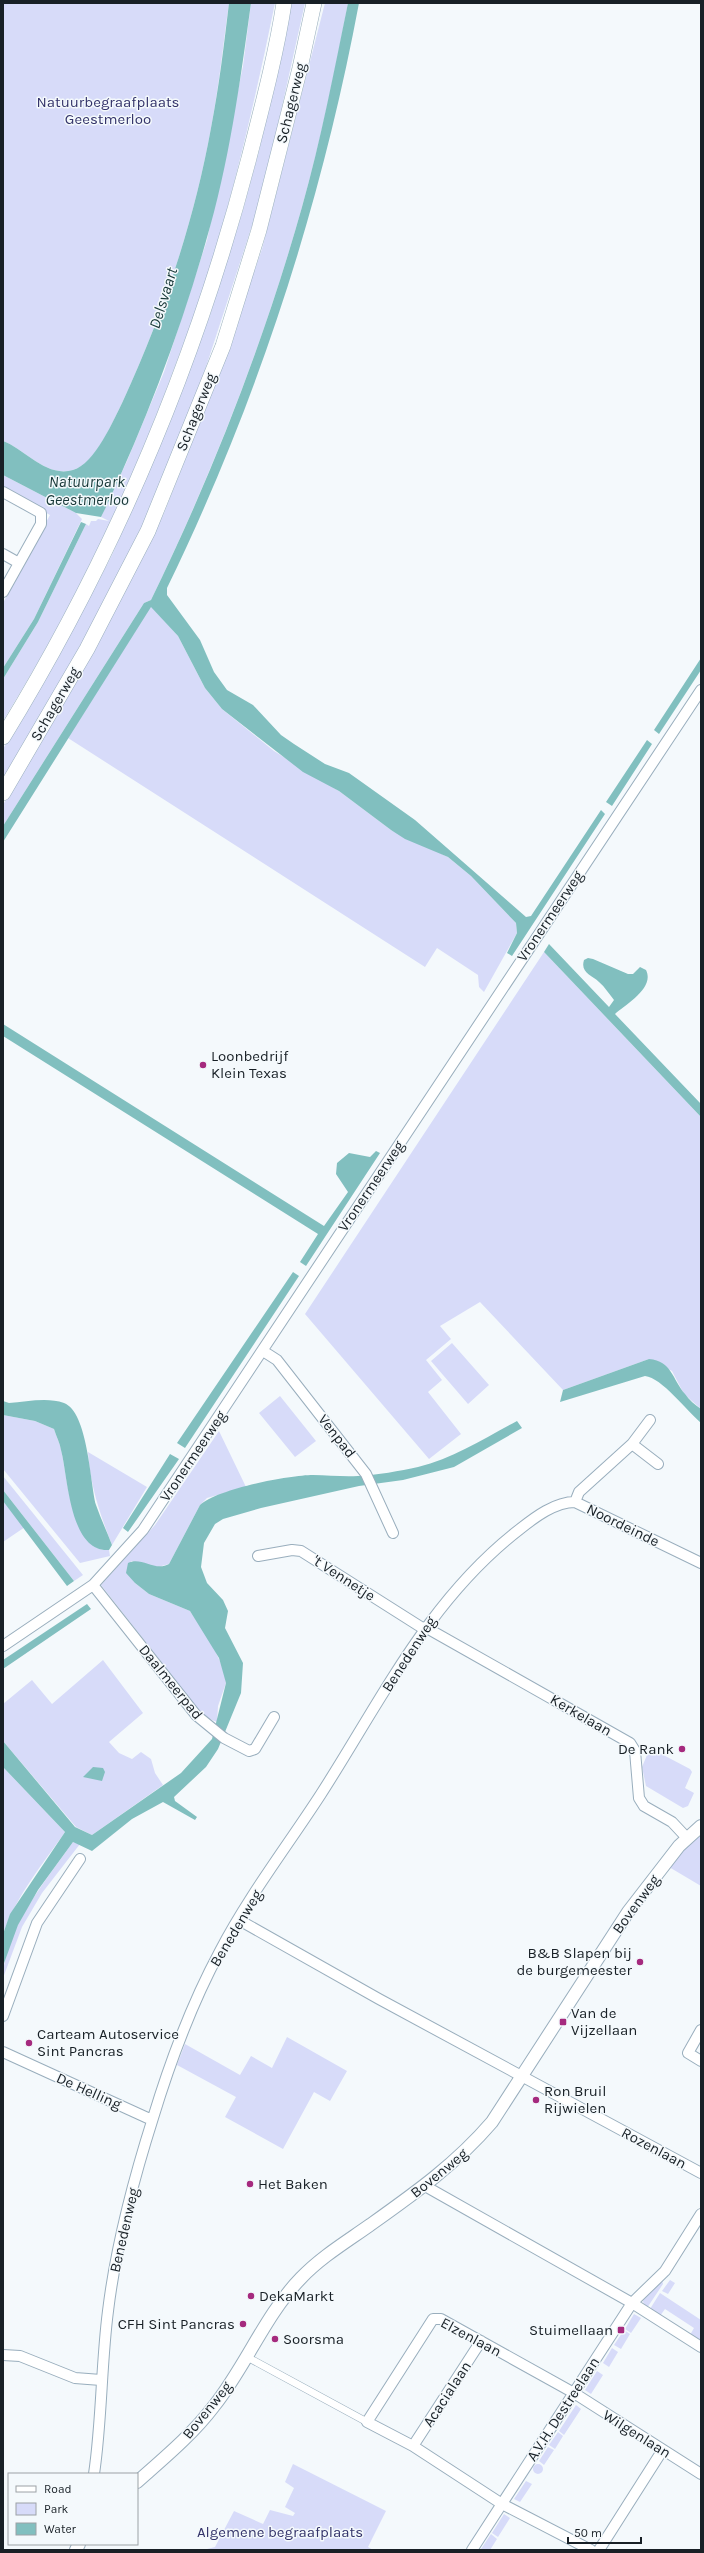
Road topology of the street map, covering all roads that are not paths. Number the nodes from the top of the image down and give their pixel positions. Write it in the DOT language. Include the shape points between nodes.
graph roads {
  1 [pos="284,3"];
  2 [pos="314,3"];
  3 [pos="3,492"];
  4 [pos="3,554"];
  5 [pos="19,563"];
  6 [pos="3,592"];
  7 [pos="701,690"];
  8 [pos="3,737"];
  9 [pos="3,793"];
  10 [pos="263,1351"];
  11 [pos="650,1420"];
  12 [pos="632,1444"];
  13 [pos="658,1464"];
  14 [pos="575,1502"];
  15 [pos="393,1533"];
  16 [pos="258,1556"];
  17 [pos="701,1563"];
  18 [pos="93,1585"];
  19 [pos="424,1628"];
  20 [pos="3,1646"];
  21 [pos="274,1717"];
  22 [pos="701,1826"];
  23 [pos="687,1838"];
  24 [pos="80,1859"];
  25 [pos="239,1920"];
  26 [pos="3,2016"];
  27 [pos="701,2030"];
  28 [pos="3,2052"];
  29 [pos="701,2061"];
  30 [pos="523,2078"];
  31 [pos="152,2120"];
  32 [pos="701,2173"];
  33 [pos="425,2186"];
  34 [pos="701,2214"];
  35 [pos="632,2303"];
  36 [pos="481,2341"];
  37 [pos="701,2346"];
  38 [pos="3,2355"];
  39 [pos="248,2357"];
  40 [pos="101,2380"];
  41 [pos="574,2394"];
  42 [pos="367,2422"];
  43 [pos="413,2446"];
  44 [pos="662,2451"];
  45 [pos="94,2473"];
  46 [pos="701,2474"];
  47 [pos="138,2481"];
  48 [pos="502,2504"];
  49 [pos="472,2550"];
  50 [pos="591,2550"];
  51 [pos="599,2550"];
  1 -- 8 [label="main road, Schagerweg" via="259,121 232,222 194,341 113,533 28,696"];
  2 -- 9 [label="main road, Schagerweg" via="258,230 223,346 148,531 87,649"];
  3 -- 5 [label="street" via="41,513 41,524"];
  4 -- 5 [label="street"];
  5 -- 6 [label="street"];
  7 -- 10 [label="street, Vronermeerweg"];
  10 -- 15 [label="street, Venpad" via="277,1360 366,1474"];
  10 -- 18 [label="street, Vronermeerweg" via="143,1530"];
  11 -- 12 [label="street, Noordeinde"];
  12 -- 13 [label="street"];
  12 -- 14 [label="street, Noordeinde" via="579,1492"];
  14 -- 17 [label="street, Noordeinde"];
  14 -- 19 [label="street, Benedenweg" via="561,1504 536,1517 501,1545 466,1577"];
  16 -- 19 [label="street, 't Vennetje" via="292,1550 304,1552"];
  18 -- 20 [label="street, Vronermeerweg"];
  18 -- 21 [label="street, Daalmeerpad" via="196,1715 224,1738 249,1751 255,1749"];
  19 -- 23 [label="street, Kerkelaan" via="630,1742 635,1751 639,1798 644,1806 672,1822"];
  19 -- 25 [label="street, Benedenweg"];
  22 -- 23 [label="street, Bovenweg"];
  23 -- 30 [label="street, Bovenweg" via="628,1912"];
  24 -- 26 [label="street" via="37,1923"];
  25 -- 30 [label="street"];
  25 -- 31 [label="street, Benedenweg" via="219,1953 183,2033"];
  27 -- 29 [label="street" via="688,2054"];
  28 -- 31 [label="street, De Helling"];
  30 -- 32 [label="street, Rozenlaan"];
  30 -- 33 [label="street, Bovenweg" via="468,2151"];
  31 -- 40 [label="street, Benedenweg" via="114,2266"];
  33 -- 35 [label="street"];
  33 -- 39 [label="street, Bovenweg" via="320,2260 301,2278 284,2297"];
  34 -- 35 [label="street, A.V.H. Destreelaan" via="665,2271"];
  35 -- 37 [label="street"];
  35 -- 41 [label="street, A.V.H. Destreelaan"];
  36 -- 41 [label="street, Elzenlaan"];
  36 -- 42 [label="street, Elzenlaan" via="441,2319 433,2319"];
  36 -- 43 [label="street, Acacialaan"];
  38 -- 40 [label="street" via="20,2356 74,2378"];
  39 -- 42 [label="street"];
  39 -- 47 [label="street, Bovenweg" via="215,2406 192,2432"];
  40 -- 45 [label="street, Benedenweg"];
  41 -- 44 [label="street, Wilgenlaan"];
  41 -- 48 [label="street, A.V.H. Destreelaan"];
  42 -- 43 [label="street"];
  43 -- 48 [label="street"];
  44 -- 46 [label="street, Wilgenlaan"];
  44 -- 51 [label="street"];
  48 -- 49 [label="street, A.V.H. Destreelaan"];
  48 -- 50 [label="street"];
}
